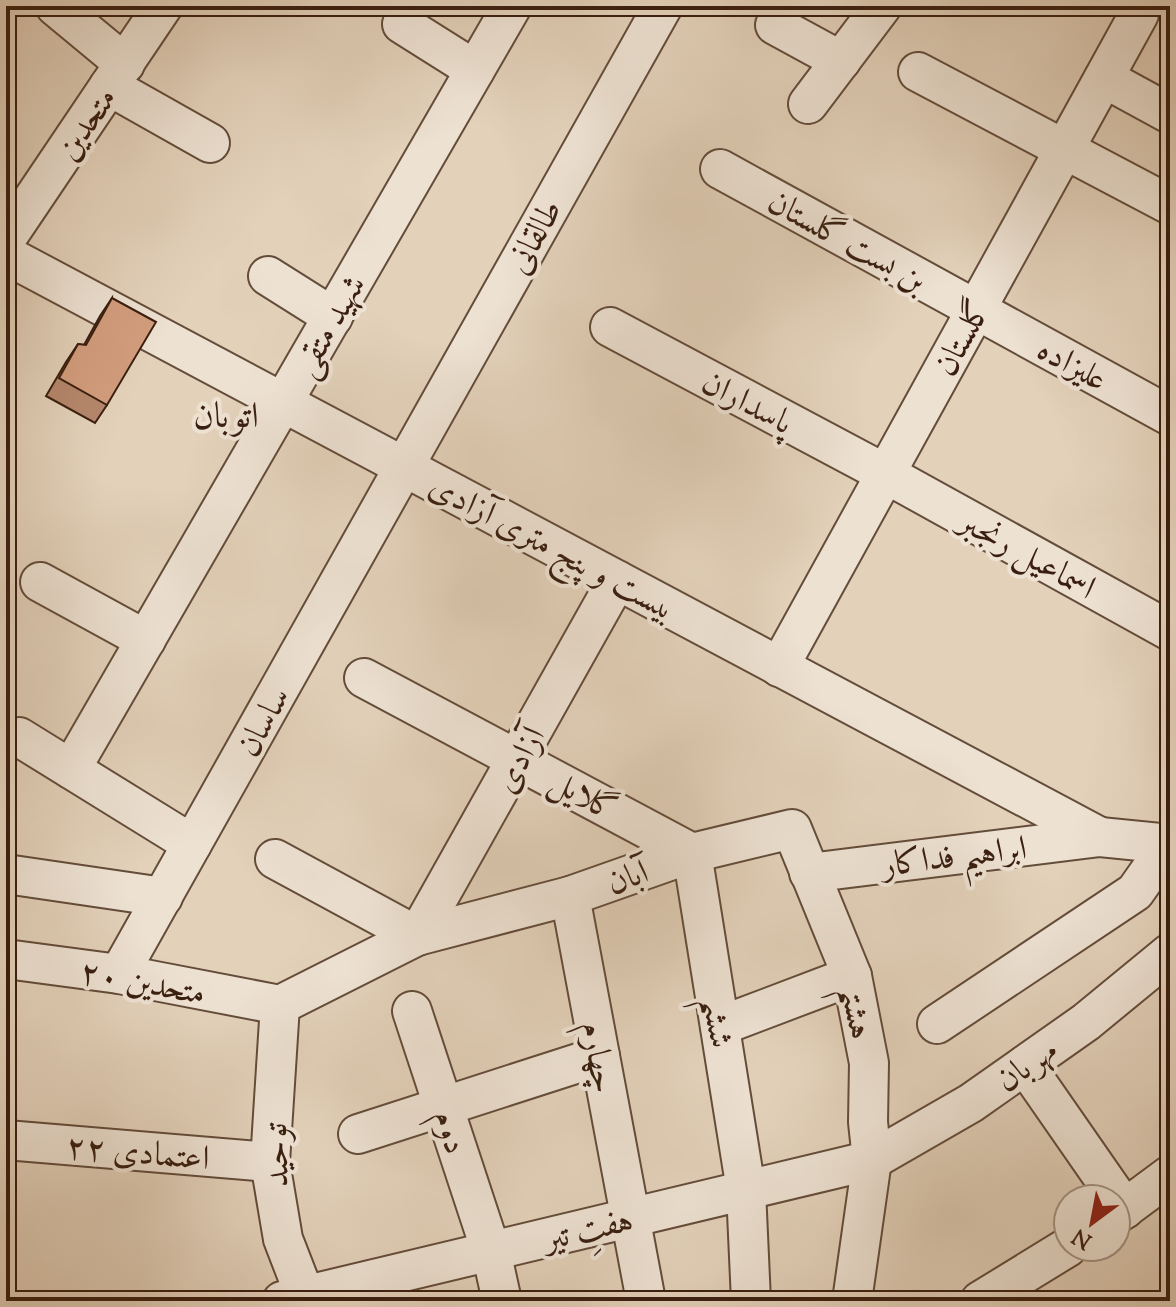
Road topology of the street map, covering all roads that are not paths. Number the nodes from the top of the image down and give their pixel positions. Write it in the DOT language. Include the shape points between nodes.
graph roads {
  1 [pos="55,6"];
  2 [pos="163,6"];
  3 [pos="512,6"];
  4 [pos="663,6"];
  5 [pos="882,6"];
  6 [pos="1138,6"];
  7 [pos="402,24"];
  8 [pos="775,25"];
  9 [pos="841,61"];
  10 [pos="475,70"];
  11 [pos="918,72"];
  12 [pos="117,75"];
  13 [pos="1104,78"];
  14 [pos="808,104"];
  15 [pos="1170,114"];
  16 [pos="210,143"];
  17 [pos="1064,150"];
  18 [pos="720,169"];
  19 [pos="1170,205"];
  20 [pos="6,239"];
  21 [pos="6,255"];
  22 [pos="268,276"];
  23 [pos="976,310"];
  24 [pos="333,317"];
  25 [pos="610,327"];
  26 [pos="283,403"];
  27 [pos="1170,416"];
  28 [pos="404,467"];
  29 [pos="886,474"];
  30 [pos="617,580"];
  31 [pos="40,582"];
  32 [pos="1170,631"];
  33 [pos="146,640"];
  34 [pos="779,667"];
  35 [pos="364,678"];
  36 [pos="19,737"];
  37 [pos="519,758"];
  38 [pos="71,769"];
  39 [pos="1100,837"];
  40 [pos="192,844"];
  41 [pos="1169,846"];
  42 [pos="692,853"];
  43 [pos="275,859"];
  44 [pos="809,873"];
  45 [pos="6,874"];
  46 [pos="570,896"];
  47 [pos="163,897"];
  48 [pos="417,936"];
  49 [pos="1170,953"];
  50 [pos="6,959"];
  51 [pos="119,974"];
  52 [pos="852,976"];
  53 [pos="280,1005"];
  54 [pos="412,1011"];
  55 [pos="937,1024"];
  56 [pos="720,1026"];
  57 [pos="600,1056"];
  58 [pos="1025,1065"];
  59 [pos="444,1107"];
  60 [pos="358,1134"];
  61 [pos="6,1140"];
  62 [pos="872,1160"];
  63 [pos="270,1162"];
  64 [pos="1170,1175"];
  65 [pos="1101,1183"];
  66 [pos="746,1190"];
  67 [pos="1132,1203"];
  68 [pos="630,1218"];
  69 [pos="491,1251"];
  70 [pos="1052,1257"];
  71 [pos="298,1299"];
  72 [pos="502,1301"];
  73 [pos="646,1301"];
  74 [pos="751,1301"];
  75 [pos="852,1301"];
  76 [pos="980,1301"];
  1 -- 12 [label="street"];
  2 -- 12 [label="street, متحدین"];
  3 -- 10 [label="street, شهید متقی"];
  4 -- 28 [label="street, طالقانی"];
  5 -- 9 [label="street"];
  6 -- 13 [label="street, گلستان" via="1139,14"];
  7 -- 10 [label="street"];
  8 -- 9 [label="street"];
  9 -- 14 [label="street"];
  10 -- 24 [label="street, شهید متقی"];
  11 -- 17 [label="street"];
  12 -- 16 [label="street"];
  12 -- 20 [label="street, متحدین"];
  13 -- 15 [label="street"];
  13 -- 17 [label="street, گلستان"];
  17 -- 19 [label="street"];
  17 -- 23 [label="street, گلستان"];
  18 -- 23 [label="street, بن بست گلستان"];
  21 -- 26 [label="street, بیست و پنج متری آزادی"];
  22 -- 24 [label="street"];
  23 -- 27 [label="street, علیزاده"];
  23 -- 29 [label="street, گلستان"];
  24 -- 26 [label="street, شهید متقی"];
  25 -- 29 [label="street, پاسداران"];
  26 -- 28 [label="street, بیست و پنج متری آزادی"];
  26 -- 33 [label="street, شهید متقی"];
  28 -- 30 [label="street, بیست و پنج متری آزادی"];
  28 -- 40 [label="street, ساسان"];
  29 -- 32 [label="street, اسماعیل رنجبر"];
  29 -- 34 [label="street, گلستان"];
  30 -- 34 [label="street, بیست و پنج متری آزادی"];
  30 -- 37 [label="street, آزادی"];
  31 -- 33 [label="street"];
  33 -- 38 [label="street, شهید متقی"];
  34 -- 39 [label="street, بیست و پنج متری آزادی"];
  35 -- 37 [label="street, گلایل"];
  36 -- 38 [label="street"];
  37 -- 42 [label="street, گلایل"];
  37 -- 48 [label="street, آزادی"];
  38 -- 40 [label="street"];
  39 -- 41 [label="street"];
  39 -- 44 [label="street, ابراهیم فداکار"];
  40 -- 47 [label="street, ساسان"];
  41 -- 55 [label="street" via="1135,892"];
  42 -- 44 [label="street, آبان" via="792,829"];
  42 -- 46 [label="street, آبان"];
  42 -- 56 [label="street, ششم"];
  43 -- 48 [label="street"];
  44 -- 52 [label="street, هشتم"];
  45 -- 47 [label="street"];
  46 -- 48 [label="street, آبان"];
  46 -- 57 [label="street, چهارم"];
  47 -- 51 [label="street, ساسان"];
  48 -- 53 [label="street, آبان"];
  49 -- 58 [label="street, مهربان"];
  50 -- 51 [label="street, متحدین ۲۰"];
  51 -- 53 [label="street, متحدین ۲۰"];
  52 -- 56 [label="street"];
  52 -- 62 [label="street, هشتم" via="869,1063"];
  53 -- 63 [label="street, توحید"];
  54 -- 59 [label="street, دوم"];
  56 -- 66 [label="street, ششم"];
  57 -- 59 [label="street"];
  57 -- 68 [label="street, چهارم"];
  58 -- 62 [label="street, مهربان"];
  58 -- 65 [label="street"];
  59 -- 60 [label="street"];
  59 -- 69 [label="street, دوم"];
  61 -- 63 [label="street, اعتمادی ۲۲"];
  62 -- 66 [label="street, هفتِ تیر"];
  62 -- 75 [label="street, هشتم"];
  63 -- 71 [label="street, توحید"];
  64 -- 67 [label="street"];
  66 -- 68 [label="street, هفتِ تیر"];
  66 -- 74 [label="street, ششم"];
  68 -- 69 [label="street, هفتِ تیر"];
  68 -- 73 [label="street, چهارم"];
  69 -- 71 [label="street, هفتِ تیر"];
  69 -- 72 [label="street, دوم"];
  70 -- 76 [label="street"];
}
